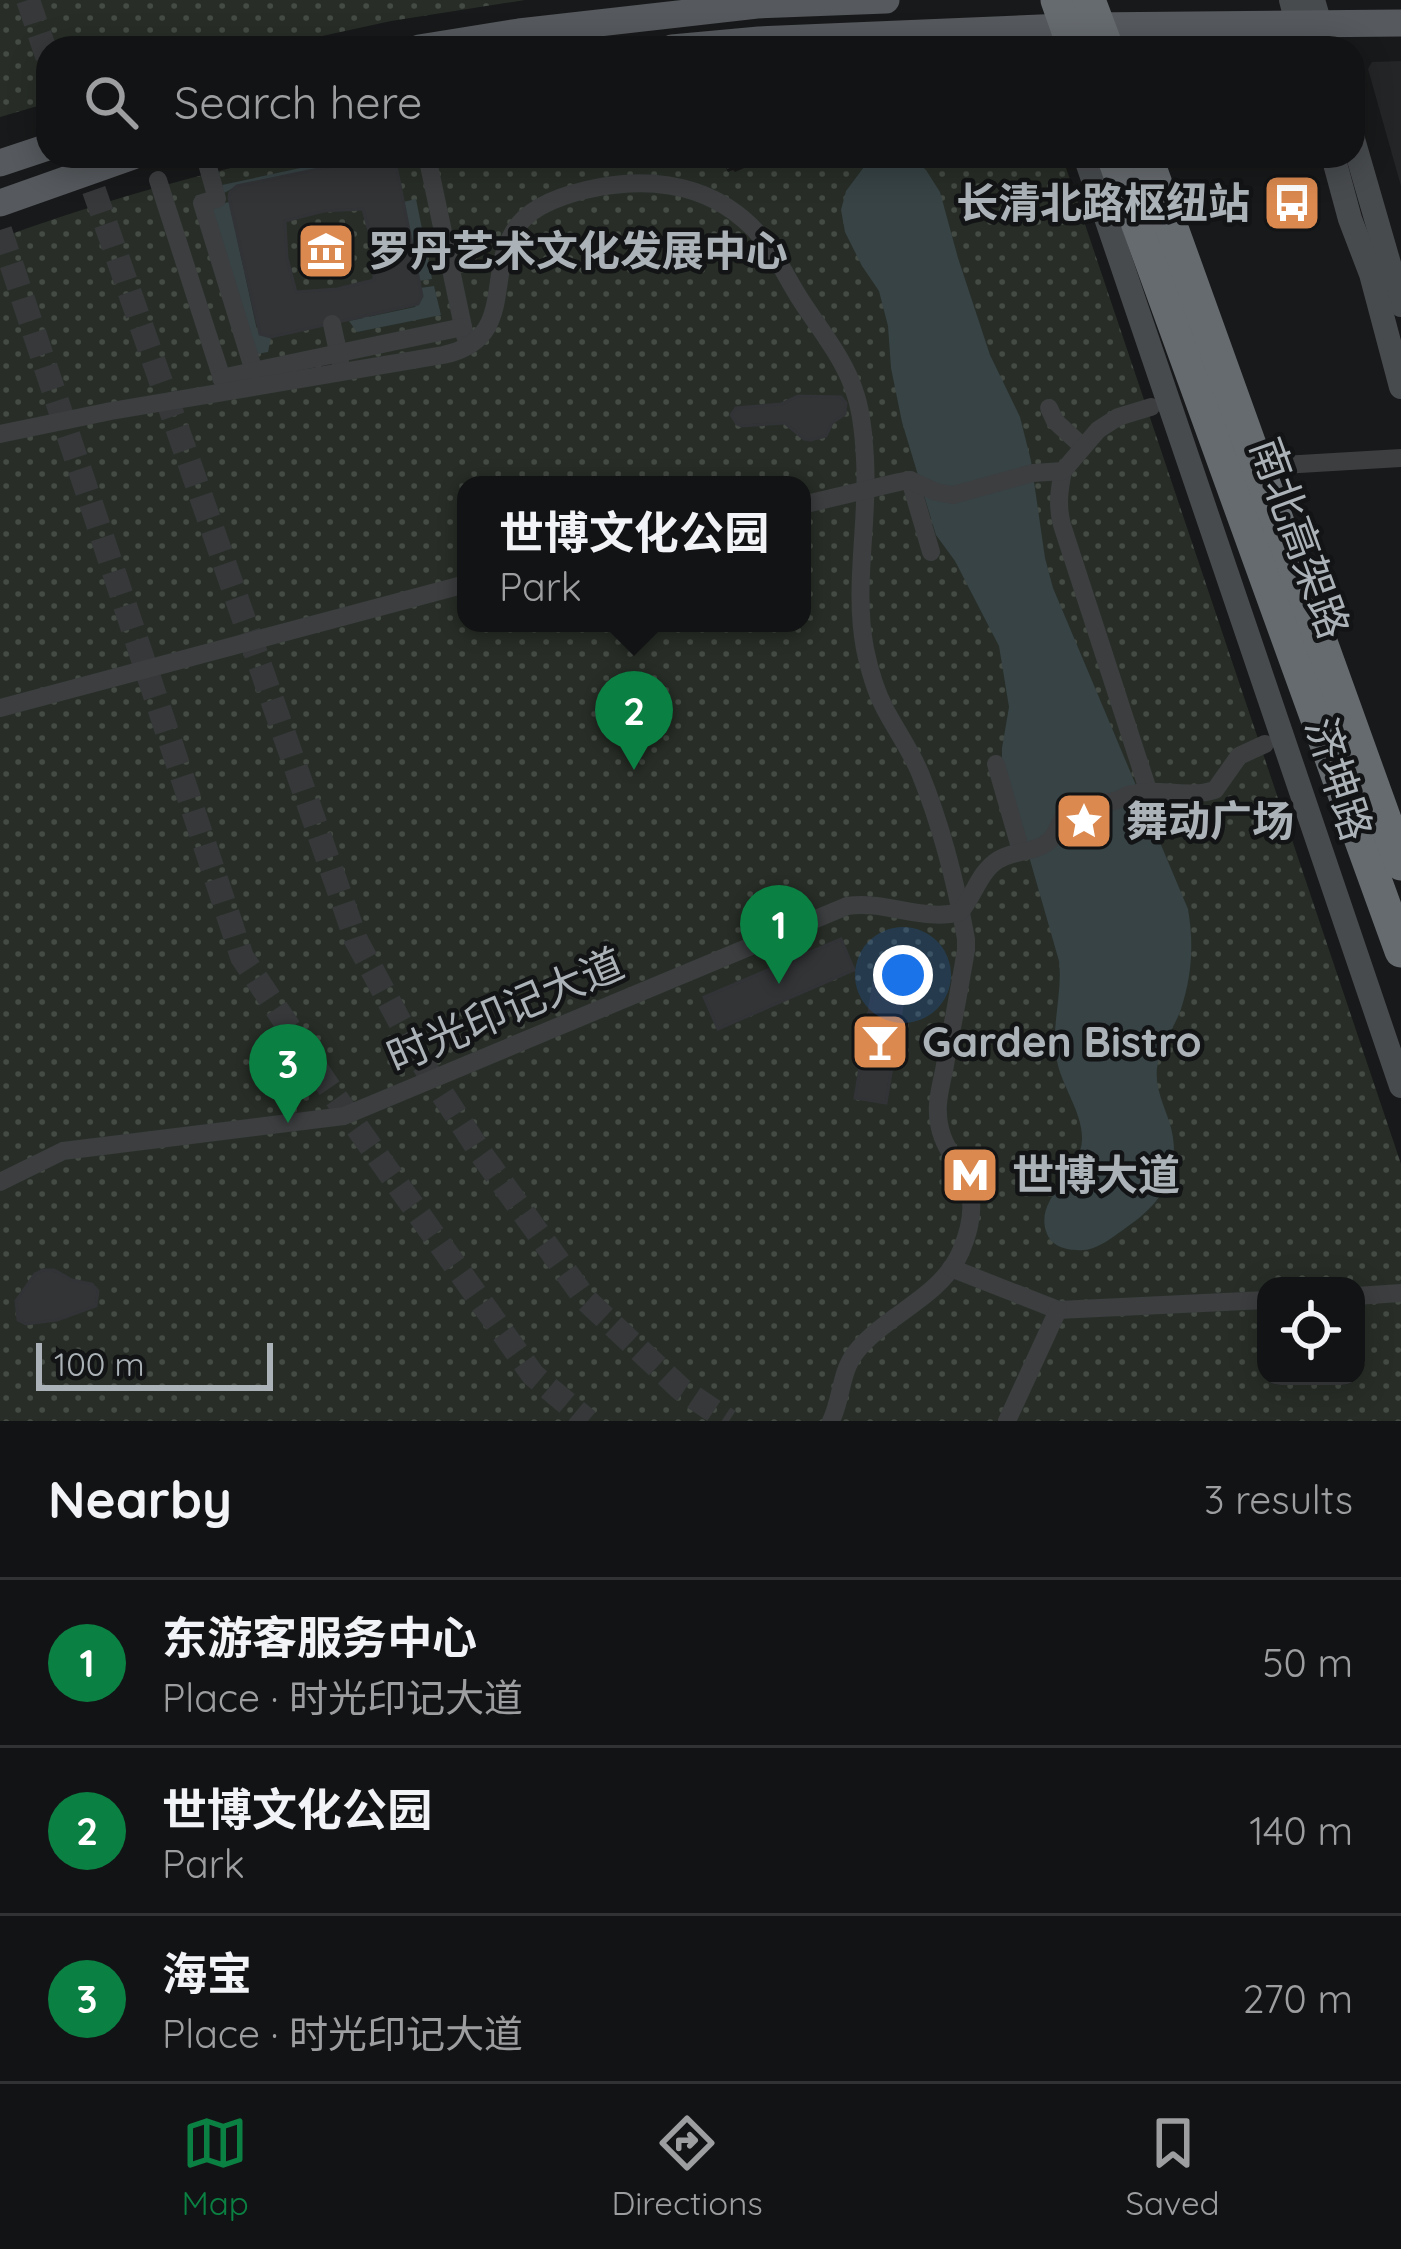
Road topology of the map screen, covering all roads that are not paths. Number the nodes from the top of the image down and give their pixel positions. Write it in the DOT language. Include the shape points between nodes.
graph roads {
  1 [pos="886,0"];
  2 [pos="1089,0"];
  3 [pos="1401,23"];
  4 [pos="1309,24"];
  5 [pos="1049,26"];
  6 [pos="495,36"];
  7 [pos="843,36"];
  8 [pos="1102,36"];
  9 [pos="36,151"];
  10 [pos="0,163"];
  11 [pos="99,168"];
  12 [pos="209,168"];
  13 [pos="430,168"];
  14 [pos="1089,168"];
  15 [pos="1118,168"];
  16 [pos="1149,168"];
  17 [pos="1336,168"];
  18 [pos="1361,168"];
  19 [pos="158,180"];
  20 [pos="0,203"];
  21 [pos="205,211"];
  22 [pos="171,221"];
  23 [pos="228,285"];
  24 [pos="195,296"];
  25 [pos="1401,304"];
  26 [pos="332,324"];
  27 [pos="465,337"];
  28 [pos="340,363"];
  29 [pos="257,379"];
  30 [pos="224,385"];
  31 [pos="1401,388"];
  32 [pos="1150,407"];
  33 [pos="1049,408"];
  34 [pos="0,434"];
  35 [pos="1082,446"];
  36 [pos="1401,458"];
  37 [pos="1193,470"];
  38 [pos="1063,471"];
  39 [pos="910,481"];
  40 [pos="864,491"];
  41 [pos="811,503"];
  42 [pos="931,551"];
  43 [pos="457,586"];
  44 [pos="0,708"];
  45 [pos="1265,744"];
  46 [pos="996,764"];
  47 [pos="1149,793"];
  48 [pos="1021,851"];
  49 [pos="1401,864"];
  50 [pos="960,913"];
  51 [pos="1401,951"];
  52 [pos="1401,1086"];
  53 [pos="0,1182"];
  54 [pos="951,1268"];
  55 [pos="1401,1293"];
  56 [pos="1365,1295"];
  57 [pos="1257,1300"];
  58 [pos="1058,1310"];
  59 [pos="840,1418"];
  60 [pos="1007,1421"];
  1 -- 6 [label="main road" via="739,7"];
  2 -- 8 [label="highway, bridge"];
  3 -- 4 [label="main road"];
  4 -- 5 [label="main road"];
  5 -- 7 [label="main road"];
  9 -- 10 [label="main road"];
  11 -- 20 [label="main road"];
  12 -- 21 [label="street" via="217,199 202,203"];
  13 -- 27 [label="street"];
  14 -- 37 [label="street, 济坤路"];
  15 -- 51 [label="highway, 南北高架路, bridge"];
  16 -- 49 [label="highway, 南北高架路, bridge"];
  17 -- 31 [label="street"];
  18 -- 25 [label="street"];
  19 -- 22 [label="street"];
  21 -- 22 [label="street"];
  21 -- 23 [label="street"];
  22 -- 24 [label="street"];
  23 -- 24 [label="street"];
  23 -- 29 [label="street"];
  24 -- 30 [label="street"];
  26 -- 28 [label="street"];
  27 -- 28 [label="street" via="454,352"];
  27 -- 40 [label="street" via="490,324 510,238 541,206 629,184 694,191 748,223 837,353 856,395"];
  28 -- 29 [label="street"];
  29 -- 30 [label="street"];
  30 -- 34 [label="street"];
  32 -- 35 [label="street" via="1118,417"];
  33 -- 35 [label="street"];
  35 -- 38 [label="street"];
  36 -- 37 [label="street"];
  37 -- 52 [label="street, 济坤路"];
  38 -- 39 [label="street" via="953,496"];
  38 -- 47 [label="street" via="1062,525"];
  39 -- 40 [label="street"];
  39 -- 42 [label="street"];
  40 -- 41 [label="street"];
  40 -- 50 [label="street" via="865,650 882,703 919,769"];
  43 -- 44 [label="street"];
  45 -- 47 [label="street" via="1239,756 1215,790"];
  46 -- 48 [label="street"];
  47 -- 48 [label="street" via="1069,811 1053,838"];
  48 -- 50 [label="street" via="986,871"];
  50 -- 53 [label="street, 时光印记大道" via="847,906 344,1116 64,1150"];
  50 -- 54 [label="street" via="966,950 938,1104 942,1137 971,1189 972,1215"];
  54 -- 58 [label="street"];
  54 -- 59 [label="street" via="856,1352"];
  55 -- 56 [label="street"];
  57 -- 58 [label="street"];
  58 -- 60 [label="street"];
}
